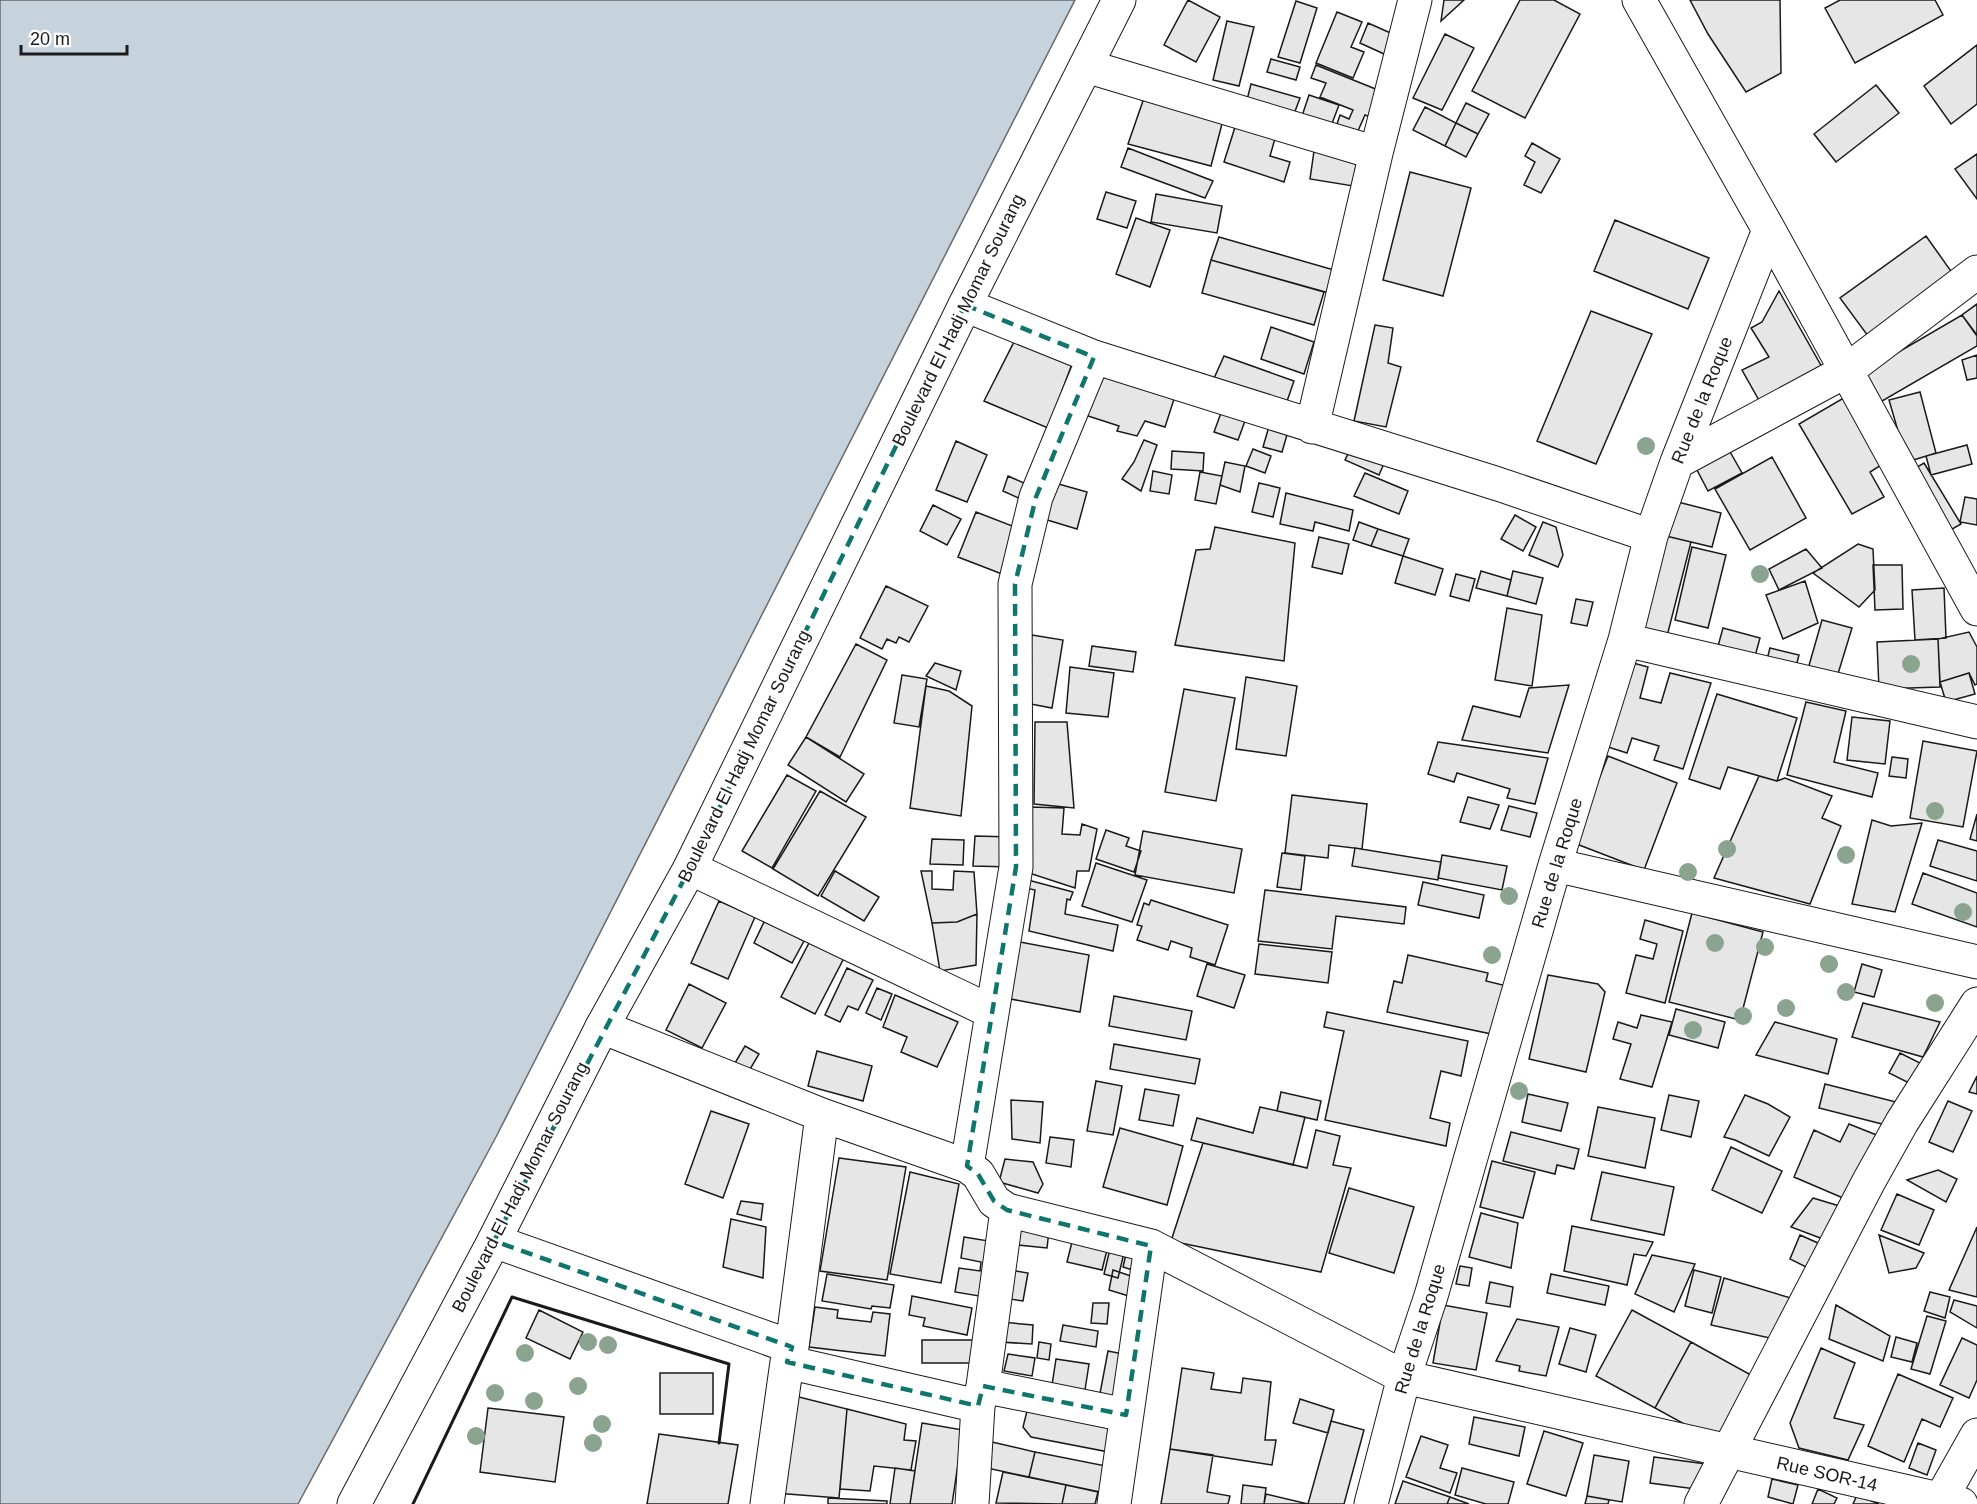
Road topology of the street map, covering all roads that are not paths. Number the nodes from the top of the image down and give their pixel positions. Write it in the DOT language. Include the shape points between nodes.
graph roads {
  1 [pos="1119,0"];
  2 [pos="1415,0"];
  3 [pos="1639,0"];
  4 [pos="1086,66"];
  5 [pos="1376,153"];
  6 [pos="1769,230"];
  7 [pos="1977,272"];
  8 [pos="965,304"];
  9 [pos="1094,357"];
  10 [pos="1846,371"];
  11 [pos="1312,427"];
  12 [pos="1677,462"];
  13 [pos="1651,536"];
  14 [pos="1977,609"];
  15 [pos="1625,640"];
  16 [pos="1977,723"];
  17 [pos="1555,865"];
  18 [pos="690,868"];
  19 [pos="1977,963"];
  20 [pos="1977,1004"];
  21 [pos="992,1012"];
  22 [pos="602,1027"];
  23 [pos="822,1115"];
  24 [pos="966,1166"];
  25 [pos="1007,1210"];
  26 [pos="494,1240"];
  27 [pos="1150,1246"];
  28 [pos="789,1354"];
  29 [pos="1404,1377"];
  30 [pos="980,1396"];
  31 [pos="1126,1415"];
  32 [pos="1977,1436"];
  33 [pos="1729,1452"];
  34 [pos="1947,1503"];
  35 [pos="354,1504"];
  36 [pos="767,1504"];
  37 [pos="972,1504"];
  38 [pos="1114,1504"];
  39 [pos="1371,1504"];
  40 [pos="1701,1504"];
  1 -- 4 [label="main road, Boulevard El Hadj Momar Sourang"];
  2 -- 5 [label="main road"];
  3 -- 6 [label="main road"];
  4 -- 5 [label="main road"];
  4 -- 8 [label="main road, Boulevard El Hadj Momar Sourang"];
  5 -- 11 [label="main road"];
  6 -- 10 [label="main road"];
  6 -- 12 [label="main road, Rue de la Roque"];
  7 -- 10 [label="main road"];
  8 -- 9 [label="main road"];
  8 -- 18 [label="main road, Boulevard El Hadj Momar Sourang"];
  9 -- 11 [label="main road"];
  9 -- 21 [label="main road" via="1036,497 1015,584 1016,867"];
  10 -- 12 [label="main road"];
  10 -- 14 [label="main road"];
  11 -- 13 [label="main road"];
  12 -- 13 [label="main road, Rue de la Roque"];
  13 -- 15 [label="main road, Rue de la Roque"];
  15 -- 16 [label="main road"];
  15 -- 17 [label="main road, Rue de la Roque"];
  17 -- 19 [label="main road"];
  17 -- 29 [label="main road, Rue de la Roque"];
  18 -- 21 [label="main road"];
  18 -- 22 [label="main road, Boulevard El Hadj Momar Sourang"];
  20 -- 33 [label="main road" via="1869,1181"];
  21 -- 24 [label="main road"];
  22 -- 23 [label="main road"];
  22 -- 26 [label="main road, Boulevard El Hadj Momar Sourang"];
  23 -- 24 [label="main road"];
  23 -- 28 [label="main road"];
  24 -- 25 [label="main road" via="978,1174 994,1201"];
  25 -- 27 [label="main road, Rue SOR-14"];
  25 -- 30 [label="main road"];
  26 -- 28 [label="main road"];
  26 -- 35 [label="main road, Boulevard El Hadj Momar Sourang"];
  27 -- 29 [label="main road, Rue SOR-14"];
  27 -- 31 [label="main road"];
  28 -- 30 [label="main road"];
  28 -- 36 [label="main road"];
  29 -- 33 [label="main road, Rue SOR-14"];
  29 -- 39 [label="main road, Rue de la Roque"];
  30 -- 31 [label="main road"];
  30 -- 37 [label="main road"];
  31 -- 38 [label="main road"];
  32 -- 34 [label="main road"];
  33 -- 34 [label="main road, Rue SOR-14"];
  33 -- 40 [label="main road"];
}
